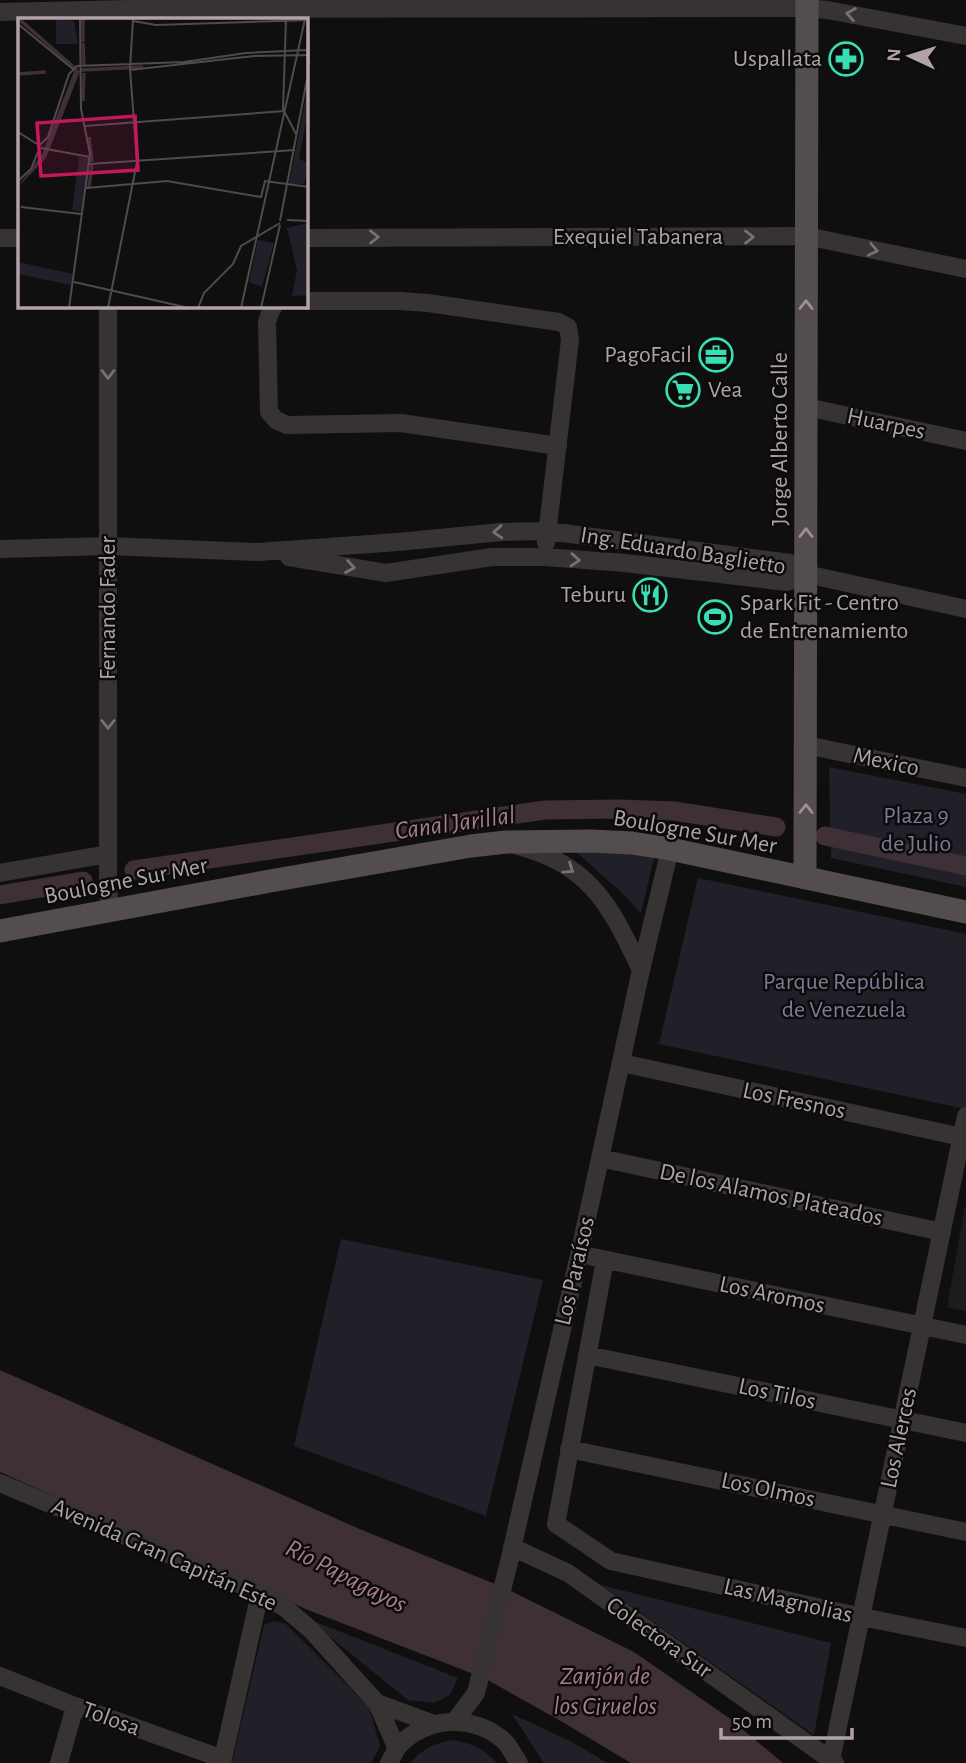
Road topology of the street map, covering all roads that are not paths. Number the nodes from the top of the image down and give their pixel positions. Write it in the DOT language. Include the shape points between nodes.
graph roads {
  1 [pos="807,4"];
  2 [pos="3,8"];
  3 [pos="107,10"];
  4 [pos="966,36"];
  5 [pos="806,236"];
  6 [pos="308,237"];
  7 [pos="0,238"];
  8 [pos="18,238"];
  9 [pos="966,270"];
  10 [pos="308,301"];
  11 [pos="108,308"];
  12 [pos="273,308"];
  13 [pos="806,408"];
  14 [pos="966,441"];
  15 [pos="558,446"];
  16 [pos="548,531"];
  17 [pos="628,541"];
  18 [pos="108,546"];
  19 [pos="0,549"];
  20 [pos="258,552"];
  21 [pos="545,557"];
  22 [pos="625,564"];
  23 [pos="806,574"];
  24 [pos="966,609"];
  25 [pos="806,745"];
  26 [pos="966,778"];
  27 [pos="506,842"];
  28 [pos="670,849"];
  29 [pos="108,854"];
  30 [pos="0,873"];
  31 [pos="805,878"];
  32 [pos="110,911"];
  33 [pos="966,912"];
  34 [pos="0,932"];
  35 [pos="641,970"];
  36 [pos="622,1063"];
  37 [pos="966,1116"];
  38 [pos="964,1138"];
  39 [pos="600,1158"];
  40 [pos="942,1232"];
  41 [pos="579,1255"];
  42 [pos="605,1260"];
  43 [pos="922,1326"];
  44 [pos="966,1335"];
  45 [pos="587,1355"];
  46 [pos="903,1420"];
  47 [pos="966,1433"];
  48 [pos="569,1449"];
  49 [pos="0,1483"];
  50 [pos="883,1514"];
  51 [pos="966,1532"];
  52 [pos="510,1555"];
  53 [pos="260,1593"];
  54 [pos="862,1617"];
  55 [pos="966,1638"];
  56 [pos="0,1676"];
  57 [pos="477,1687"];
  58 [pos="377,1703"];
  59 [pos="75,1706"];
  60 [pos="454,1721"];
  61 [pos="434,1724"];
  62 [pos="490,1731"];
  63 [pos="393,1756"];
  64 [pos="223,1761"];
  65 [pos="833,1762"];
  66 [pos="59,1763"];
  67 [pos="519,1763"];
  1 -- 3 [label="street"];
  4 -- 1 [label="street, one-way"];
  1 -- 5 [label="main road, Jorge Alberto Calle"];
  2 -- 3 [label="street"];
  6 -- 5 [label="street, Exequiel Tabanera, one-way"];
  5 -- 9 [label="street, Exequiel Tabanera, one-way"];
  13 -- 5 [label="main road, Jorge Alberto Calle, one-way"];
  7 -- 8 [label="street"];
  10 -- 15 [label="street" via="428,303 568,327"];
  11 -- 18 [label="street, Fernando Fader, one-way"];
  12 -- 15 [label="street" via="267,322 268,399 269,412 276,420 287,425 401,423"];
  13 -- 14 [label="street, Huarpes"];
  23 -- 13 [label="main road, Jorge Alberto Calle, one-way"];
  15 -- 16 [label="street"];
  16 -- 17 [label="street, Ing. Eduardo Baglietto"];
  16 -- 20 [label="street, Ing. Eduardo Baglietto, one-way"];
  16 -- 21 [label="street"];
  17 -- 22 [label="street"];
  17 -- 23 [label="street, Ing. Eduardo Baglietto" via="790,563"];
  18 -- 19 [label="street, Ing. Eduardo Baglietto"];
  18 -- 20 [label="street, Ing. Eduardo Baglietto"];
  18 -- 29 [label="street, Fernando Fader, one-way"];
  20 -- 21 [label="street, Ing. Eduardo Baglietto, one-way" via="386,573 492,557"];
  21 -- 22 [label="street, Ing. Eduardo Baglietto, one-way"];
  22 -- 23 [label="street, Ing. Eduardo Baglietto" via="787,582"];
  23 -- 24 [label="street"];
  23 -- 25 [label="main road, Jorge Alberto Calle"];
  25 -- 26 [label="street, Mexico"];
  31 -- 25 [label="main road, Jorge Alberto Calle, one-way"];
  27 -- 28 [label="main road, Boulogne Sur Mer" via="632,843"];
  27 -- 32 [label="main road, Boulogne Sur Mer"];
  27 -- 35 [label="street, one-way" via="548,856 592,886 616,918"];
  28 -- 31 [label="main road, Boulogne Sur Mer"];
  28 -- 35 [label="street, Los Paraísos"];
  29 -- 30 [label="street"];
  29 -- 32 [label="street, Fernando Fader"];
  31 -- 33 [label="main road, Boulogne Sur Mer"];
  32 -- 34 [label="main road, Boulogne Sur Mer"];
  35 -- 36 [label="street, Los Paraísos"];
  36 -- 38 [label="street, Los Fresnos"];
  36 -- 39 [label="street, Los Paraísos"];
  37 -- 38 [label="street, Los Alerces"];
  38 -- 40 [label="street, Los Alerces"];
  39 -- 40 [label="street, De los Alamos Plateados"];
  39 -- 41 [label="street, Los Paraísos"];
  40 -- 43 [label="street, Los Alerces"];
  41 -- 42 [label="street, Los Aromos"];
  41 -- 52 [label="street, Los Paraísos"];
  42 -- 43 [label="street, Los Aromos"];
  42 -- 45 [label="street"];
  43 -- 44 [label="street, Los Aromos"];
  43 -- 46 [label="street, Los Alerces"];
  45 -- 46 [label="street, Los Tilos"];
  45 -- 48 [label="street"];
  46 -- 47 [label="street, Los Tilos"];
  46 -- 50 [label="street, Los Alerces"];
  48 -- 50 [label="street, Los Olmos"];
  48 -- 54 [label="street, Las Magnolias" via="556,1524 611,1561"];
  49 -- 53 [label="street, Avenida Gran Capitán Este"];
  50 -- 51 [label="street, Los Olmos"];
  50 -- 54 [label="street, Los Alerces"];
  52 -- 57 [label="street, Los Paraísos"];
  52 -- 65 [label="street, Colectora Sur" via="568,1573"];
  53 -- 58 [label="street, Avenida Gran Capitán Este" via="310,1629"];
  53 -- 64 [label="street"];
  54 -- 55 [label="street, Las Magnolias"];
  54 -- 65 [label="street, Los Alerces"];
  56 -- 59 [label="street, Tolosa"];
  57 -- 60 [label="street, Los Paraísos"];
  57 -- 62 [label="street"];
  58 -- 61 [label="street, Avenida Gran Capitán Este"];
  58 -- 63 [label="street, Avenida Gran Capitán Este"];
  59 -- 64 [label="street, Tolosa"];
  59 -- 66 [label="street"];
  60 -- 61 [label="street"];
  60 -- 62 [label="street"];
  61 -- 63 [label="street" via="414,1734"];
  62 -- 67 [label="street"];
}
